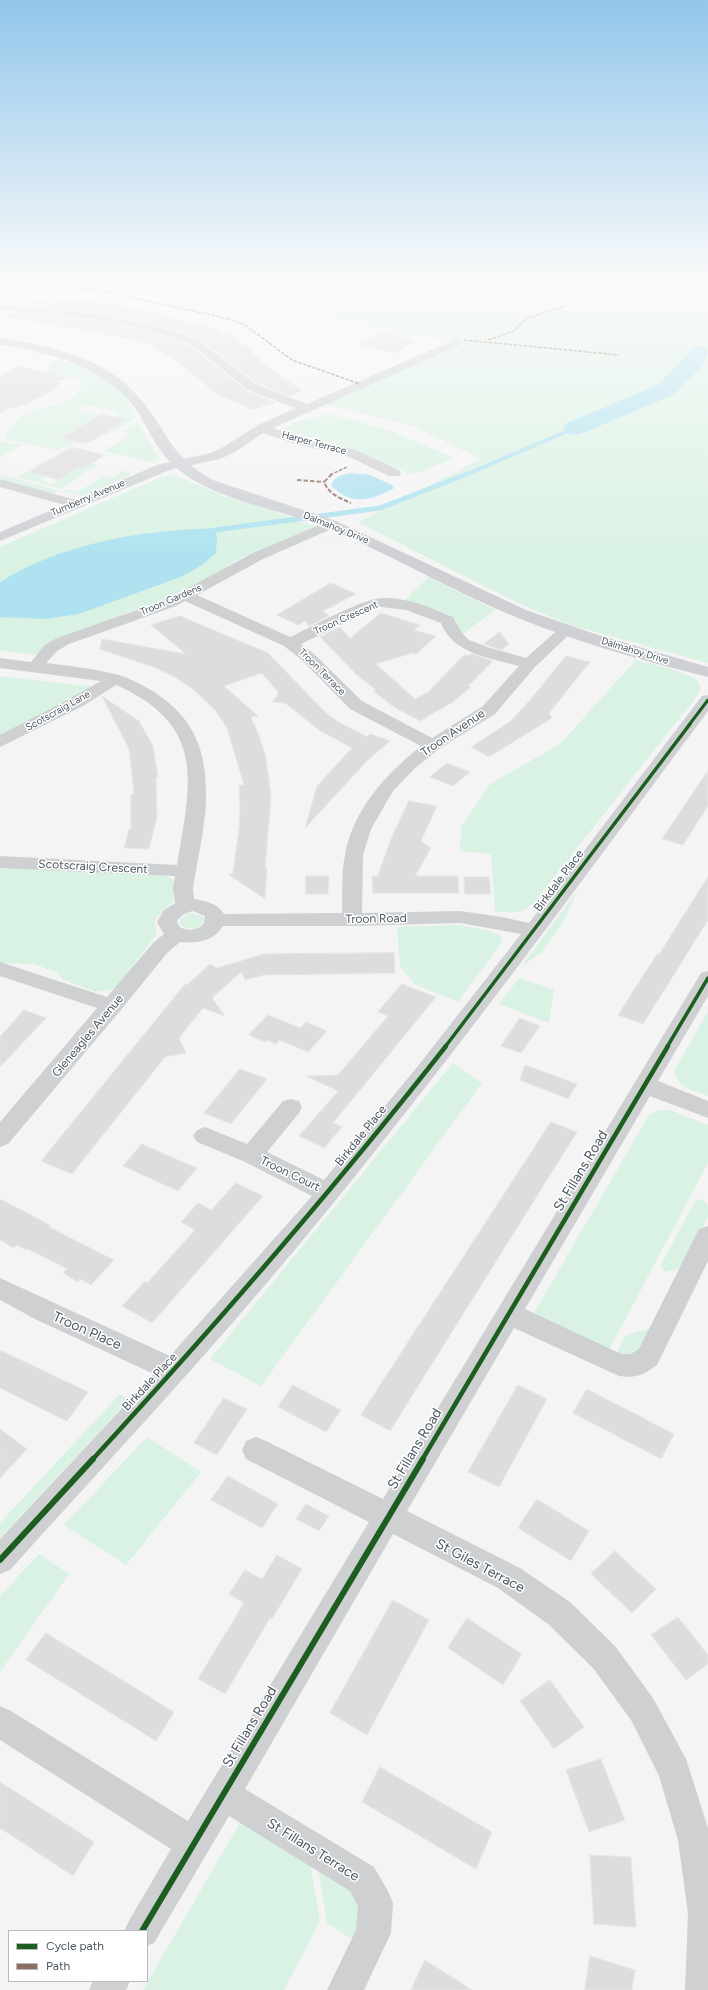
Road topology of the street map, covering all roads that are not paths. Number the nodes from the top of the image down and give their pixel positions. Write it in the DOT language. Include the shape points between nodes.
graph roads {
  1 [pos="106,374"];
  2 [pos="234,374"];
  3 [pos="385,374"];
  4 [pos="306,408"];
  5 [pos="262,428"];
  6 [pos="366,460"];
  7 [pos="178,464"];
  8 [pos="347,467"];
  9 [pos="394,473"];
  10 [pos="0,483"];
  11 [pos="75,504"];
  12 [pos="331,524"];
  13 [pos="0,537"];
  14 [pos="186,596"];
  15 [pos="567,630"];
  16 [pos="290,643"];
  17 [pos="0,663"];
  18 [pos="529,664"];
  19 [pos="35,667"];
  20 [pos="708,672"];
  21 [pos="115,679"];
  22 [pos="708,700"];
  23 [pos="0,742"];
  24 [pos="433,745"];
  25 [pos="0,862"];
  26 [pos="187,871"];
  27 [pos="185,906"];
  28 [pos="216,920"];
  29 [pos="352,920"];
  30 [pos="534,931"];
  31 [pos="176,934"];
  32 [pos="0,969"];
  33 [pos="708,978"];
  34 [pos="113,1006"];
  35 [pos="645,1085"];
  36 [pos="291,1107"];
  37 [pos="708,1110"];
  38 [pos="205,1136"];
  39 [pos="0,1138"];
  40 [pos="251,1155"];
  41 [pos="328,1193"];
  42 [pos="708,1236"];
  43 [pos="0,1288"];
  44 [pos="509,1314"];
  45 [pos="175,1371"];
  46 [pos="256,1450"];
  47 [pos="387,1518"];
  48 [pos="0,1560"];
  49 [pos="0,1722"];
  50 [pos="223,1794"];
  51 [pos="194,1844"];
  52 [pos="143,1930"];
  53 [pos="345,1990"];
  54 [pos="703,1990"];
  1 -- 7 [label="street, Dalmahoy Drive" via="126,389 138,404 168,454"];
  2 -- 4 [label="street" via="252,387"];
  3 -- 4 [label="street"];
  4 -- 5 [label="street"];
  5 -- 6 [label="street, Harper Terrace" via="296,440 351,453"];
  5 -- 7 [label="street" via="230,450"];
  6 -- 8 [label="street, Harper Terrace"];
  6 -- 9 [label="street, Harper Terrace"];
  7 -- 11 [label="street, Turnberry Avenue" via="162,468"];
  7 -- 12 [label="street, Dalmahoy Drive" via="202,480 230,492"];
  10 -- 11 [label="street"];
  11 -- 13 [label="street, Turnberry Avenue"];
  12 -- 14 [label="street, Troon Gardens" via="258,556"];
  12 -- 15 [label="street, Dalmahoy Drive" via="519,612"];
  14 -- 16 [label="street, Troon Terrace"];
  14 -- 19 [label="street, Troon Gardens" via="63,641 51,648"];
  15 -- 18 [label="street, Troon Avenue"];
  15 -- 20 [label="street, Dalmahoy Drive"];
  16 -- 18 [label="street, Troon Crescent" via="381,602 448,620 451,630 459,640 473,647"];
  16 -- 24 [label="street, Troon Terrace" via="308,657 356,705"];
  17 -- 19 [label="street"];
  18 -- 24 [label="street, Troon Avenue" via="489,710"];
  19 -- 21 [label="street"];
  21 -- 23 [label="street, Scotscraig Lane"];
  21 -- 26 [label="street" via="136,688 163,705 182,725 193,750 197,775 197,803"];
  22 -- 30 [label="street, Birkdale Place"];
  24 -- 29 [label="street, Troon Avenue" via="408,765 386,788 362,829 354,855"];
  25 -- 26 [label="street, Scotscraig Crescent"];
  26 -- 27 [label="street" via="183,888"];
  27 -- 28 [label="street" via="207,908 216,915"];
  27 -- 31 [label="street" via="173,912 167,922"];
  28 -- 29 [label="street, Troon Road"];
  28 -- 31 [label="street" via="212,930 206,933 191,937"];
  29 -- 30 [label="street, Troon Road" via="460,917"];
  30 -- 41 [label="street, Birkdale Place"];
  31 -- 34 [label="street, Gleneagles Avenue" via="160,948"];
  32 -- 34 [label="street"];
  33 -- 35 [label="street, St Fillans Road"];
  34 -- 39 [label="street, Gleneagles Avenue"];
  35 -- 37 [label="street"];
  35 -- 44 [label="street, St Fillans Road"];
  36 -- 40 [label="street, Troon Court"];
  38 -- 40 [label="street, Troon Court"];
  40 -- 41 [label="street, Troon Court"];
  41 -- 45 [label="street, Birkdale Place"];
  42 -- 44 [label="street" via="648,1357 635,1366 619,1365"];
  43 -- 45 [label="street, Troon Place"];
  44 -- 47 [label="street, St Fillans Road"];
  45 -- 48 [label="street, Birkdale Place"];
  46 -- 47 [label="street"];
  47 -- 50 [label="street, St Fillans Road"];
  47 -- 54 [label="street, St Giles Terrace" via="509,1578 559,1613 604,1657 642,1710 674,1771 695,1840 706,1914"];
  49 -- 51 [label="street"];
  50 -- 51 [label="street, St Fillans Road"];
  50 -- 53 [label="street, St Fillans Terrace" via="362,1879 376,1903 373,1933"];
  51 -- 52 [label="street, St Fillans Road"];
}
